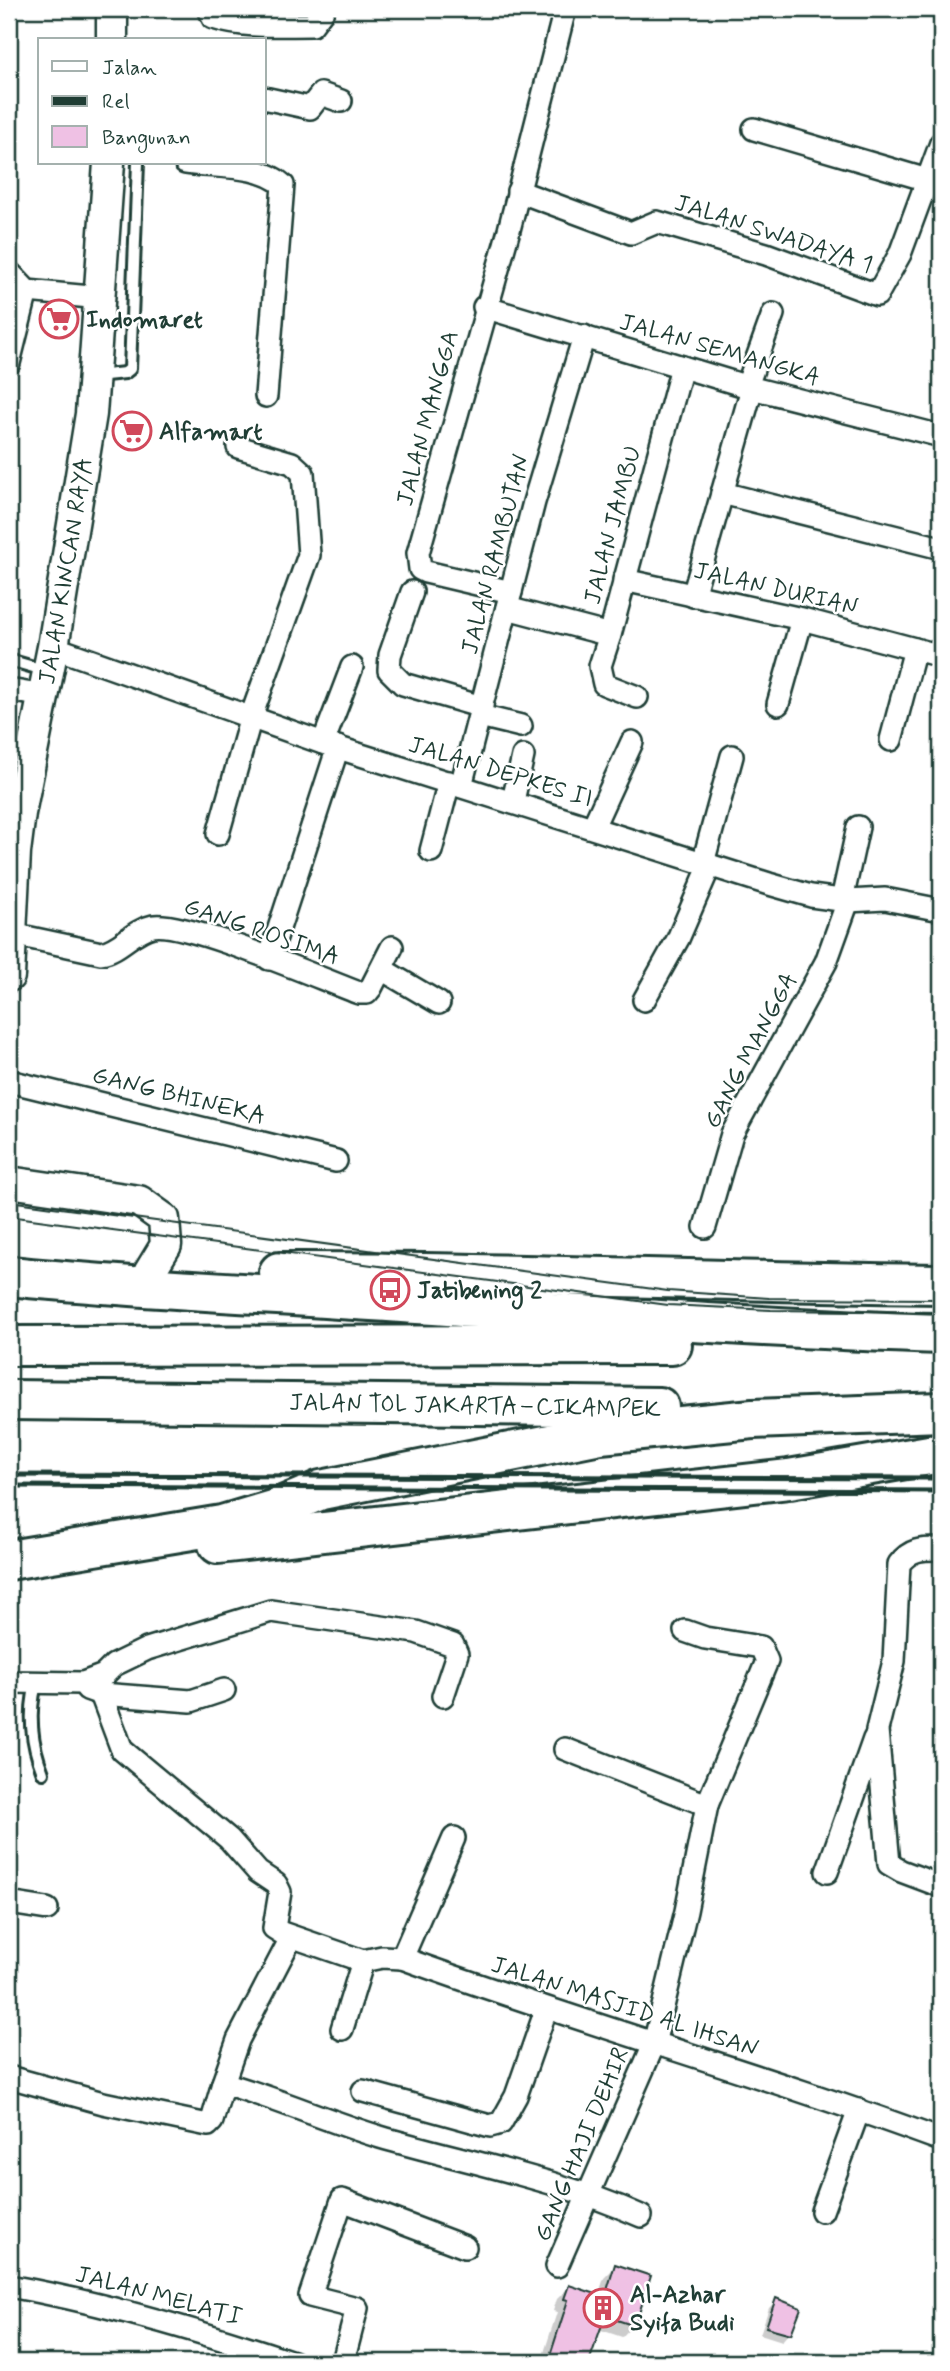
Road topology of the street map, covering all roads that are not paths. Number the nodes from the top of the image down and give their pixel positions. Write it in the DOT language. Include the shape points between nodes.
graph roads {
  1 [pos="112,9"];
  2 [pos="209,9"];
  3 [pos="324,9"];
  4 [pos="565,9"];
  5 [pos="112,38"];
  6 [pos="266,98"];
  7 [pos="341,101"];
  8 [pos="754,129"];
  9 [pos="941,143"];
  10 [pos="109,164"];
  11 [pos="138,164"];
  12 [pos="193,164"];
  13 [pos="933,182"];
  14 [pos="518,191"];
  15 [pos="9,272"];
  16 [pos="27,291"];
  17 [pos="101,298"];
  18 [pos="485,307"];
  19 [pos="774,314"];
  20 [pos="584,336"];
  21 [pos="9,363"];
  22 [pos="681,367"];
  23 [pos="94,377"];
  24 [pos="749,387"];
  25 [pos="266,396"];
  26 [pos="941,436"];
  27 [pos="238,447"];
  28 [pos="722,493"];
  29 [pos="941,548"];
  30 [pos="624,580"];
  31 [pos="412,592"];
  32 [pos="693,596"];
  33 [pos="509,600"];
  34 [pos="802,619"];
  35 [pos="610,635"];
  36 [pos="915,649"];
  37 [pos="941,656"];
  38 [pos="9,660"];
  39 [pos="352,667"];
  40 [pos="48,672"];
  41 [pos="9,691"];
  42 [pos="637,697"];
  43 [pos="778,704"];
  44 [pos="481,711"];
  45 [pos="251,717"];
  46 [pos="521,726"];
  47 [pos="891,740"];
  48 [pos="632,742"];
  49 [pos="330,745"];
  50 [pos="523,756"];
  51 [pos="732,756"];
  52 [pos="455,784"];
  53 [pos="513,802"];
  54 [pos="593,827"];
  55 [pos="858,827"];
  56 [pos="219,834"];
  57 [pos="431,851"];
  58 [pos="706,864"];
  59 [pos="845,900"];
  60 [pos="941,910"];
  61 [pos="10,934"];
  62 [pos="392,947"];
  63 [pos="269,959"];
  64 [pos="383,970"];
  65 [pos="9,976"];
  66 [pos="644,1000"];
  67 [pos="439,1003"];
  68 [pos="9,1081"];
  69 [pos="336,1161"];
  70 [pos="9,1182"];
  71 [pos="705,1227"];
  72 [pos="9,1252"];
  73 [pos="149,1273"];
  74 [pos="9,1276"];
  75 [pos="941,1284"];
  76 [pos="941,1334"];
  77 [pos="941,1345"];
  78 [pos="9,1346"];
  79 [pos="9,1400"];
  80 [pos="941,1411"];
  81 [pos="941,1453"];
  82 [pos="941,1549"];
  83 [pos="18,1559"];
  84 [pos="685,1630"];
  85 [pos="9,1682"];
  86 [pos="36,1684"];
  87 [pos="92,1689"];
  88 [pos="224,1690"];
  89 [pos="443,1696"];
  90 [pos="877,1730"];
  91 [pos="565,1749"];
  92 [pos="43,1773"];
  93 [pos="707,1805"];
  94 [pos="454,1838"];
  95 [pos="827,1872"];
  96 [pos="941,1886"];
  97 [pos="9,1903"];
  98 [pos="47,1909"];
  99 [pos="291,1938"];
  100 [pos="402,1958"];
  101 [pos="363,1961"];
  102 [pos="546,2010"];
  103 [pos="342,2029"];
  104 [pos="654,2044"];
  105 [pos="9,2077"];
  106 [pos="223,2083"];
  107 [pos="363,2091"];
  108 [pos="859,2110"];
  109 [pos="941,2140"];
  110 [pos="590,2193"];
  111 [pos="822,2211"];
  112 [pos="641,2216"];
  113 [pos="466,2247"];
  114 [pos="557,2266"];
  115 [pos="9,2286"];
  116 [pos="293,2362"];
  117 [pos="343,2362"];
  1 -- 5 [label="main road"];
  2 -- 3 [label="street" via="213,18 264,26 312,25"];
  4 -- 14 [label="street"];
  6 -- 7 [label="street" via="310,108 321,94"];
  8 -- 13 [label="street"];
  9 -- 13 [label="street, JALAN SWADAYA 1"];
  10 -- 17 [label="main road, JALAN KINCAN RAYA"];
  11 -- 23 [label="lane" via="130,369"];
  12 -- 25 [label="street" via="251,171 283,185"];
  13 -- 14 [label="street, JALAN SWADAYA 1" via="877,295 686,230 657,222 631,233"];
  14 -- 18 [label="street, JALAN MANGGA"];
  15 -- 16 [label="street"];
  16 -- 17 [label="street"];
  16 -- 21 [label="street"];
  17 -- 23 [label="main road, JALAN KINCAN RAYA"];
  18 -- 20 [label="street, JALAN SEMANGKA"];
  18 -- 33 [label="street, JALAN MANGGA" via="417,562 426,572"];
  19 -- 24 [label="street"];
  20 -- 22 [label="street, JALAN SEMANGKA"];
  20 -- 33 [label="street, JALAN RAMBUTAN"];
  22 -- 24 [label="street, JALAN SEMANGKA"];
  22 -- 30 [label="street, JALAN JAMBU"];
  23 -- 40 [label="main road, JALAN KINCAN RAYA"];
  24 -- 26 [label="street, JALAN SEMANGKA"];
  24 -- 28 [label="street"];
  27 -- 45 [label="street" via="292,463 303,473 309,535 307,560"];
  28 -- 29 [label="street"];
  28 -- 32 [label="street"];
  30 -- 32 [label="street, JALAN DURIAN"];
  30 -- 35 [label="street, JALAN JAMBU"];
  31 -- 44 [label="street" via="389,670 403,684"];
  32 -- 34 [label="street, JALAN DURIAN"];
  33 -- 35 [label="street, JALAN JAMBU"];
  33 -- 44 [label="street, JALAN RAMBUTAN"];
  34 -- 36 [label="street, JALAN DURIAN"];
  34 -- 43 [label="street"];
  35 -- 42 [label="street" via="600,666 604,684"];
  36 -- 37 [label="street, JALAN DURIAN"];
  36 -- 47 [label="street"];
  38 -- 40 [label="lane"];
  39 -- 49 [label="street"];
  40 -- 41 [label="street, JALAN DEPKES II"];
  40 -- 45 [label="street, JALAN DEPKES II"];
  40 -- 61 [label="main road, JALAN KINCAN RAYA" via="23,775"];
  44 -- 46 [label="street"];
  44 -- 52 [label="street, JALAN RAMBUTAN"];
  45 -- 49 [label="street, JALAN DEPKES II"];
  45 -- 56 [label="street"];
  48 -- 54 [label="street"];
  49 -- 52 [label="street, JALAN DEPKES II"];
  49 -- 63 [label="street"];
  50 -- 53 [label="street"];
  51 -- 58 [label="street"];
  52 -- 53 [label="street, JALAN DEPKES II"];
  52 -- 57 [label="street, JALAN RAMBUTAN"];
  53 -- 54 [label="street, JALAN DEPKES II"];
  54 -- 58 [label="street, JALAN DEPKES II"];
  55 -- 59 [label="street, GANG MANGGA"];
  58 -- 59 [label="street, JALAN DEPKES II" via="811,896"];
  58 -- 66 [label="street" via="678,939"];
  59 -- 60 [label="street, JALAN DEPKES II" via="885,899"];
  59 -- 71 [label="street, GANG MANGGA" via="826,962 732,1134"];
  61 -- 63 [label="street, GANG ROSIMA" via="101,953 152,926 168,926"];
  61 -- 65 [label="main road, JALAN KINCAN RAYA"];
  62 -- 64 [label="street, GANG ROSIMA"];
  63 -- 64 [label="street, GANG ROSIMA" via="359,993 367,993"];
  64 -- 67 [label="street"];
  68 -- 69 [label="street, GANG BHINEKA"];
  70 -- 73 [label="main road" via="139,1200 164,1219 166,1245"];
  72 -- 73 [label="highway"];
  73 -- 75 [label="highway" via="440,1271"];
  74 -- 76 [label="highway" via="133,1289"];
  77 -- 78 [label="highway"];
  79 -- 80 [label="highway, JALAN TOL JAKARTA–CIKAMPEK"];
  80 -- 83 [label="highway" via="753,1419 600,1434 321,1490 222,1525"];
  81 -- 83 [label="highway" via="789,1479 141,1554"];
  82 -- 90 [label="street" via="918,1549 906,1554 899,1564 894,1661"];
  84 -- 93 [label="street, GANG HAJI DEHIR" via="761,1647 766,1661"];
  85 -- 86 [label="street"];
  86 -- 87 [label="street"];
  86 -- 92 [label="lane" via="30,1712"];
  87 -- 88 [label="street" via="191,1701"];
  87 -- 89 [label="street" via="114,1665 147,1649 271,1611 416,1632 453,1646 457,1654"];
  87 -- 99 [label="street" via="122,1750 276,1884 280,1892 274,1928"];
  90 -- 95 [label="street"];
  90 -- 96 [label="street" via="890,1864"];
  91 -- 93 [label="street"];
  93 -- 104 [label="street, GANG HAJI DEHIR"];
  94 -- 100 [label="street"];
  97 -- 98 [label="street"];
  99 -- 101 [label="street, JALAN MASJID AL IHSAN"];
  99 -- 106 [label="street" via="238,2040"];
  100 -- 101 [label="street, JALAN MASJID AL IHSAN"];
  100 -- 102 [label="street, JALAN MASJID AL IHSAN"];
  101 -- 103 [label="street"];
  102 -- 104 [label="street, JALAN MASJID AL IHSAN"];
  102 -- 107 [label="street" via="516,2096 501,2123 490,2126"];
  104 -- 108 [label="street, JALAN MASJID AL IHSAN"];
  104 -- 110 [label="street, GANG HAJI DEHIR"];
  105 -- 106 [label="street" via="103,2104 208,2125"];
  106 -- 110 [label="street" via="372,2135"];
  108 -- 109 [label="street, JALAN MASJID AL IHSAN"];
  108 -- 111 [label="street"];
  110 -- 112 [label="street"];
  110 -- 114 [label="street, GANG HAJI DEHIR"];
  113 -- 117 [label="street" via="342,2200 310,2296 357,2308"];
  115 -- 116 [label="street, JALAN MELATI" via="125,2313"];
}
